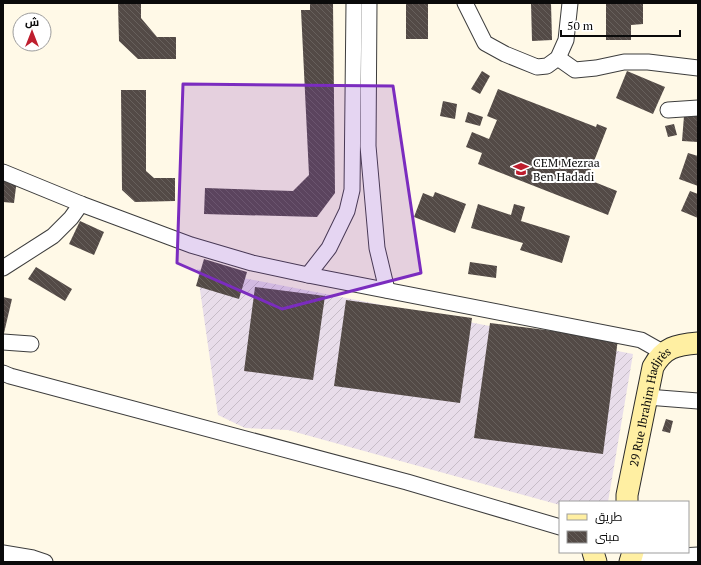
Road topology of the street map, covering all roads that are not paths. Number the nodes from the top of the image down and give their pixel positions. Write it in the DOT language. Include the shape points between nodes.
graph roads {
  1 [pos="354,3"];
  2 [pos="369,3"];
  3 [pos="465,3"];
  4 [pos="570,3"];
  5 [pos="558,58"];
  6 [pos="698,68"];
  7 [pos="698,108"];
  8 [pos="668,110"];
  9 [pos="3,172"];
  10 [pos="81,204"];
  11 [pos="3,268"];
  12 [pos="308,275"];
  13 [pos="386,290"];
  14 [pos="3,342"];
  15 [pos="698,343"];
  16 [pos="31,344"];
  17 [pos="664,353"];
  18 [pos="5,375"];
  19 [pos="647,397"];
  20 [pos="698,401"];
  21 [pos="626,500"];
  22 [pos="544,523"];
  23 [pos="559,527"];
  24 [pos="559,533"];
  25 [pos="3,553"];
  26 [pos="688,553"];
  27 [pos="698,555"];
  28 [pos="44,562"];
  29 [pos="635,562"];
  1 -- 12 [label="street" via="352,190 347,211 329,248"];
  2 -- 13 [label="street" via="368,146 376,248"];
  3 -- 5 [label="street" via="485,43 537,67 547,66"];
  4 -- 5 [label="street" via="566,40"];
  5 -- 6 [label="street" via="575,70 624,62"];
  7 -- 8 [label="street"];
  9 -- 10 [label="street"];
  10 -- 11 [label="street" via="53,236"];
  10 -- 12 [label="street" via="191,245 252,263"];
  12 -- 13 [label="street"];
  13 -- 17 [label="street" via="641,340"];
  14 -- 16 [label="street"];
  15 -- 17 [label="main road, 29 Rue Ibrahim Hadjrès" via="680,345"];
  17 -- 19 [label="main road, 29 Rue Ibrahim Hadjrès" via="653,367"];
  18 -- 22 [label="street" via="399,480"];
  19 -- 20 [label="street"];
  19 -- 21 [label="main road, 29 Rue Ibrahim Hadjrès"];
  22 -- 23 [label="street"];
  22 -- 24 [label="street"];
  25 -- 28 [label="street"];
  26 -- 27 [label="street"];
  27 -- 29 [label="street"];
}
